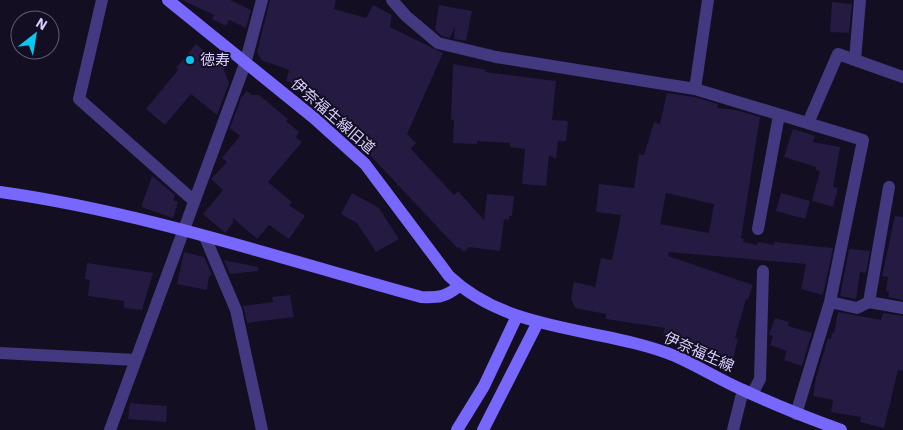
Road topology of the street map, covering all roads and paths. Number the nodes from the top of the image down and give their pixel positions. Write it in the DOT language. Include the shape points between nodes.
graph roads {
  1 [pos="102,0"];
  2 [pos="168,0"];
  3 [pos="262,0"];
  4 [pos="392,0"];
  5 [pos="708,0"];
  6 [pos="860,0"];
  7 [pos="855,60"];
  8 [pos="245,64"];
  9 [pos="903,77"];
  10 [pos="695,89"];
  11 [pos="779,115"];
  12 [pos="808,123"];
  13 [pos="889,188"];
  14 [pos="0,192"];
  15 [pos="193,200"];
  16 [pos="758,229"];
  17 [pos="182,231"];
  18 [pos="205,237"];
  19 [pos="763,271"];
  20 [pos="459,286"];
  21 [pos="830,302"];
  22 [pos="869,302"];
  23 [pos="903,308"];
  24 [pos="503,311"];
  25 [pos="517,316"];
  26 [pos="538,322"];
  27 [pos="0,353"];
  28 [pos="136,360"];
  29 [pos="747,392"];
  30 [pos="796,414"];
  31 [pos="110,430"];
  32 [pos="262,430"];
  33 [pos="457,430"];
  34 [pos="483,430"];
  35 [pos="733,430"];
  36 [pos="841,430"];
  1 -- 15 [label="street" via="79,99"];
  2 -- 8 [label="street, 伊奈福生線旧道"];
  3 -- 8 [label="street"];
  4 -- 10 [label="street" via="438,43 496,57"];
  5 -- 10 [label="street"];
  6 -- 7 [label="street"];
  7 -- 9 [label="street"];
  7 -- 12 [label="street" via="838,54"];
  8 -- 15 [label="street"];
  8 -- 20 [label="street, 伊奈福生線旧道" via="314,118 365,164 433,257"];
  10 -- 11 [label="street"];
  11 -- 12 [label="street"];
  11 -- 16 [label="street"];
  12 -- 21 [label="street" via="864,140"];
  13 -- 22 [label="street"];
  14 -- 17 [label="street" via="47,198"];
  15 -- 17 [label="street"];
  17 -- 18 [label="street"];
  17 -- 28 [label="street"];
  18 -- 20 [label="street" via="421,297 438,298"];
  18 -- 32 [label="street" via="236,310"];
  19 -- 29 [label="street" via="760,379"];
  20 -- 24 [label="street, 伊奈福生線旧道"];
  21 -- 22 [label="street" via="857,308"];
  21 -- 30 [label="street"];
  22 -- 23 [label="street"];
  24 -- 25 [label="street, 伊奈福生線"];
  25 -- 26 [label="street, 伊奈福生線"];
  25 -- 33 [label="street" via="484,386"];
  26 -- 29 [label="street, 伊奈福生線" via="675,356"];
  26 -- 34 [label="street"];
  27 -- 28 [label="street"];
  28 -- 31 [label="street"];
  29 -- 30 [label="street, 伊奈福生線"];
  29 -- 35 [label="street"];
  30 -- 36 [label="street, 伊奈福生線"];
}
